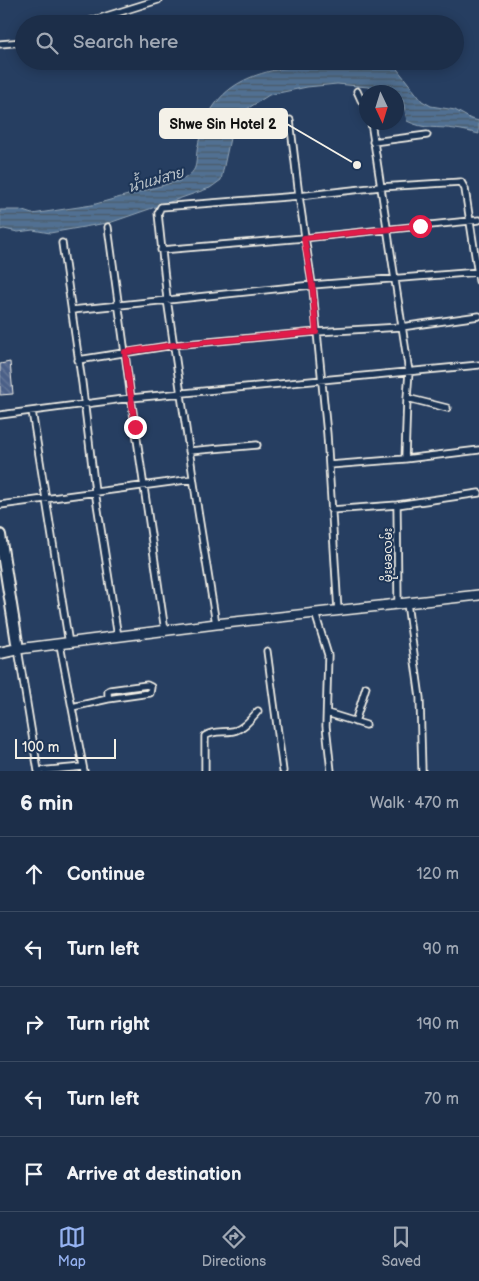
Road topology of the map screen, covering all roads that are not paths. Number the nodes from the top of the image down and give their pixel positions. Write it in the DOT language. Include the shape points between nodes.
graph roads {
  1 [pos="158,0"];
  2 [pos="110,15"];
  3 [pos="15,43"];
  4 [pos="0,44"];
  5 [pos="357,91"];
  6 [pos="359,97"];
  7 [pos="290,120"];
  8 [pos="372,130"];
  9 [pos="426,135"];
  10 [pos="373,142"];
  11 [pos="380,187"];
  12 [pos="299,196"];
  13 [pos="479,220"];
  14 [pos="470,221"];
  15 [pos="108,227"];
  16 [pos="387,229"];
  17 [pos="304,238"];
  18 [pos="62,242"];
  19 [pos="161,250"];
  20 [pos="478,272"];
  21 [pos="395,280"];
  22 [pos="479,281"];
  23 [pos="312,285"];
  24 [pos="167,299"];
  25 [pos="119,304"];
  26 [pos="72,310"];
  27 [pos="479,316"];
  28 [pos="401,327"];
  29 [pos="316,332"];
  30 [pos="174,345"];
  31 [pos="125,352"];
  32 [pos="78,360"];
  33 [pos="479,365"];
  34 [pos="408,372"];
  35 [pos="321,380"];
  36 [pos="180,394"];
  37 [pos="131,398"];
  38 [pos="407,398"];
  39 [pos="84,404"];
  40 [pos="447,408"];
  41 [pos="32,411"];
  42 [pos="0,415"];
  43 [pos="257,445"];
  44 [pos="479,450"];
  45 [pos="189,451"];
  46 [pos="405,459"];
  47 [pos="329,465"];
  48 [pos="193,479"];
  49 [pos="144,485"];
  50 [pos="95,491"];
  51 [pos="479,492"];
  52 [pos="46,498"];
  53 [pos="0,505"];
  54 [pos="398,505"];
  55 [pos="332,510"];
  56 [pos="0,536"];
  57 [pos="479,595"];
  58 [pos="402,604"];
  59 [pos="338,610"];
  60 [pos="315,613"];
  61 [pos="216,624"];
  62 [pos="165,631"];
  63 [pos="118,637"];
  64 [pos="65,644"];
  65 [pos="18,649"];
  66 [pos="267,651"];
  67 [pos="0,653"];
  68 [pos="366,688"];
  69 [pos="108,699"];
  70 [pos="72,707"];
  71 [pos="258,711"];
  72 [pos="327,714"];
  73 [pos="355,722"];
  74 [pos="366,725"];
  75 [pos="84,769"];
  76 [pos="204,771"];
  77 [pos="283,771"];
  78 [pos="331,771"];
  79 [pos="422,771"];
  1 -- 2 [label="street"];
  3 -- 4 [label="street"];
  5 -- 6 [label="street"];
  7 -- 12 [label="street"];
  8 -- 10 [label="street"];
  9 -- 10 [label="street"];
  10 -- 11 [label="street"];
  11 -- 12 [label="street"];
  11 -- 14 [label="street" via="461,182"];
  11 -- 16 [label="street"];
  12 -- 17 [label="street"];
  12 -- 19 [label="street" via="161,208 158,213"];
  13 -- 14 [label="street"];
  14 -- 16 [label="street"];
  14 -- 20 [label="street"];
  15 -- 25 [label="street"];
  16 -- 17 [label="street"];
  16 -- 21 [label="street"];
  17 -- 19 [label="street"];
  17 -- 23 [label="street"];
  18 -- 26 [label="street"];
  19 -- 24 [label="street"];
  20 -- 21 [label="street"];
  20 -- 22 [label="street"];
  21 -- 23 [label="street"];
  21 -- 28 [label="street"];
  23 -- 24 [label="street"];
  23 -- 29 [label="street"];
  24 -- 25 [label="street"];
  24 -- 30 [label="street"];
  25 -- 26 [label="street"];
  25 -- 31 [label="street"];
  26 -- 32 [label="street"];
  27 -- 28 [label="street"];
  28 -- 29 [label="street"];
  28 -- 34 [label="street"];
  29 -- 30 [label="street"];
  29 -- 35 [label="street"];
  30 -- 31 [label="street"];
  30 -- 36 [label="street"];
  31 -- 32 [label="street"];
  31 -- 37 [label="street"];
  32 -- 39 [label="street"];
  33 -- 34 [label="street"];
  34 -- 35 [label="street"];
  34 -- 38 [label="street"];
  35 -- 36 [label="street"];
  35 -- 47 [label="street"];
  36 -- 37 [label="street"];
  36 -- 45 [label="street"];
  37 -- 39 [label="street"];
  37 -- 49 [label="street"];
  38 -- 40 [label="street"];
  38 -- 46 [label="street"];
  39 -- 41 [label="street"];
  39 -- 50 [label="street"];
  41 -- 42 [label="street"];
  41 -- 52 [label="street"];
  43 -- 45 [label="street"];
  44 -- 46 [label="street"];
  45 -- 48 [label="street"];
  46 -- 47 [label="street"];
  47 -- 55 [label="street"];
  48 -- 49 [label="street"];
  48 -- 61 [label="street"];
  49 -- 50 [label="street"];
  49 -- 62 [label="street"];
  50 -- 52 [label="street"];
  50 -- 63 [label="street"];
  51 -- 54 [label="street"];
  52 -- 53 [label="street"];
  52 -- 64 [label="street"];
  54 -- 55 [label="street"];
  54 -- 58 [label="street, မိုးမခလမ်း"];
  55 -- 59 [label="street"];
  56 -- 65 [label="highway"];
  57 -- 58 [label="main road"];
  58 -- 59 [label="main road"];
  58 -- 79 [label="street, မိုးမခလမ်း" via="420,698"];
  59 -- 60 [label="main road"];
  60 -- 61 [label="main road"];
  60 -- 72 [label="street" via="328,655"];
  61 -- 62 [label="main road"];
  62 -- 63 [label="main road"];
  63 -- 64 [label="main road"];
  64 -- 65 [label="main road"];
  64 -- 70 [label="street"];
  65 -- 67 [label="highway"];
  65 -- 75 [label="street" via="38,771"];
  66 -- 77 [label="street"];
  68 -- 73 [label="street"];
  69 -- 69 [label="street" via="150,693 151,687 110,690"];
  69 -- 70 [label="street"];
  70 -- 75 [label="street"];
  71 -- 76 [label="street" via="235,731 211,732 206,736"];
  72 -- 73 [label="street"];
  72 -- 78 [label="street"];
  73 -- 74 [label="street"];
}
